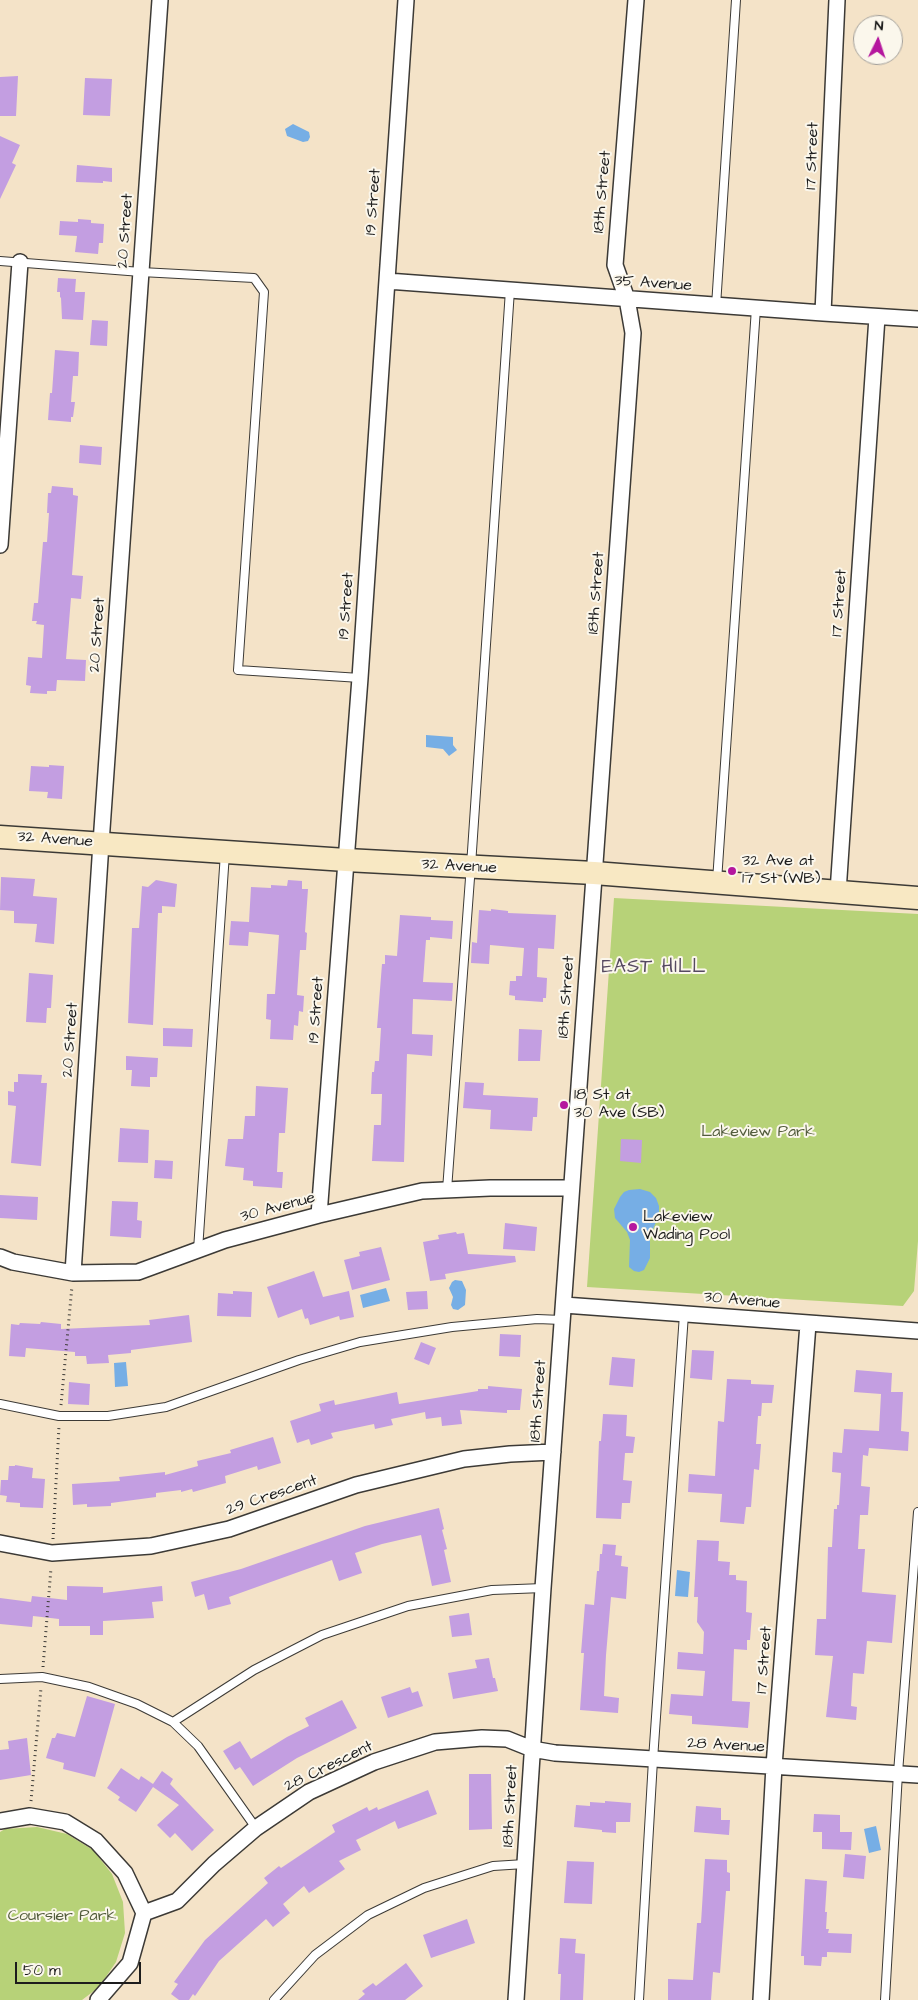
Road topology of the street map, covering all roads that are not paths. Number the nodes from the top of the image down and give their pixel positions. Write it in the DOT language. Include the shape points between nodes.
graph roads {
  1 [pos="160,0"];
  2 [pos="406,0"];
  3 [pos="636,0"];
  4 [pos="736,0"];
  5 [pos="837,0"];
  6 [pos="0,261"];
  7 [pos="20,262"];
  8 [pos="141,272"];
  9 [pos="386,281"];
  10 [pos="510,290"];
  11 [pos="627,300"];
  12 [pos="716,306"];
  13 [pos="756,308"];
  14 [pos="823,314"];
  15 [pos="878,317"];
  16 [pos="918,319"];
  17 [pos="0,545"];
  18 [pos="360,678"];
  19 [pos="0,837"];
  20 [pos="101,843"];
  21 [pos="225,852"];
  22 [pos="346,860"];
  23 [pos="471,867"];
  24 [pos="594,873"];
  25 [pos="716,883"];
  26 [pos="838,892"];
  27 [pos="918,898"];
  28 [pos="571,1188"];
  29 [pos="447,1190"];
  30 [pos="319,1215"];
  31 [pos="198,1250"];
  32 [pos="0,1257"];
  33 [pos="73,1273"];
  34 [pos="563,1312"];
  35 [pos="684,1314"];
  36 [pos="808,1324"];
  37 [pos="918,1331"];
  38 [pos="0,1404"];
  39 [pos="553,1452"];
  40 [pos="918,1512"];
  41 [pos="0,1543"];
  42 [pos="543,1588"];
  43 [pos="0,1679"];
  44 [pos="173,1722"];
  45 [pos="532,1749"];
  46 [pos="653,1760"];
  47 [pos="774,1766"];
  48 [pos="898,1774"];
  49 [pos="918,1775"];
  50 [pos="0,1821"];
  51 [pos="256,1828"];
  52 [pos="525,1864"];
  53 [pos="144,1913"];
  54 [pos="98,2000"];
  55 [pos="274,2000"];
  56 [pos="516,2000"];
  57 [pos="639,2000"];
  58 [pos="761,2000"];
  59 [pos="885,2000"];
  1 -- 8 [label="street, 20 Street"];
  2 -- 9 [label="street, 19 Street"];
  3 -- 11 [label="street, 18th Street" via="615,265"];
  4 -- 12 [label="lane"];
  5 -- 14 [label="street, 17 Street"];
  6 -- 7 [label="lane"];
  7 -- 8 [label="lane"];
  7 -- 17 [label="street"];
  8 -- 18 [label="lane" via="254,278 264,292 238,670"];
  8 -- 20 [label="street, 20 Street"];
  9 -- 10 [label="street, 35 Avenue"];
  9 -- 18 [label="street, 19 Street"];
  10 -- 11 [label="street, 35 Avenue"];
  10 -- 23 [label="lane"];
  11 -- 12 [label="street, 35 Avenue"];
  11 -- 24 [label="street, 18th Street" via="633,333"];
  12 -- 13 [label="street, 35 Avenue"];
  13 -- 14 [label="street, 35 Avenue"];
  13 -- 25 [label="lane"];
  14 -- 15 [label="street, 35 Avenue"];
  15 -- 16 [label="street, 35 Avenue"];
  15 -- 26 [label="street, 17 Street"];
  18 -- 22 [label="street, 19 Street"];
  19 -- 20 [label="street, 32 Avenue"];
  20 -- 21 [label="street, 32 Avenue"];
  20 -- 33 [label="street, 20 Street"];
  21 -- 22 [label="street, 32 Avenue"];
  21 -- 31 [label="lane"];
  22 -- 23 [label="street, 32 Avenue"];
  22 -- 30 [label="street, 19 Street"];
  23 -- 24 [label="street, 32 Avenue"];
  23 -- 29 [label="lane"];
  24 -- 25 [label="street, 32 Avenue"];
  24 -- 28 [label="street, 18th Street"];
  25 -- 26 [label="street, 32 Avenue"];
  26 -- 27 [label="street, 32 Avenue"];
  28 -- 29 [label="street, 30 Avenue"];
  28 -- 34 [label="street, 18th Street"];
  29 -- 30 [label="street, 30 Avenue" via="422,1191"];
  30 -- 31 [label="street, 30 Avenue"];
  31 -- 33 [label="street, 30 Avenue" via="138,1272"];
  32 -- 33 [label="street, 30 Avenue"];
  34 -- 35 [label="street, 30 Avenue"];
  34 -- 38 [label="lane" via="537,1319 452,1327 360,1342 166,1407 108,1416 60,1416"];
  34 -- 39 [label="street, 18th Street"];
  35 -- 36 [label="street, 30 Avenue"];
  35 -- 46 [label="lane"];
  36 -- 37 [label="street, 30 Avenue"];
  36 -- 47 [label="street, 17 Street"];
  39 -- 41 [label="street, 29 Crescent" via="464,1459 356,1485 229,1529 151,1546 52,1553"];
  39 -- 42 [label="street, 18th Street"];
  40 -- 48 [label="lane"];
  42 -- 44 [label="lane" via="492,1590 408,1606 322,1635 254,1670"];
  42 -- 45 [label="street, 18th Street"];
  43 -- 44 [label="lane" via="42,1677 89,1687 137,1704"];
  44 -- 51 [label="lane" via="198,1746"];
  45 -- 46 [label="street, 28 Avenue"];
  45 -- 51 [label="street, 28 Crescent" via="507,1739 436,1742 374,1762 309,1792"];
  45 -- 52 [label="street, 18th Street"];
  46 -- 47 [label="street, 28 Avenue"];
  46 -- 57 [label="lane"];
  47 -- 48 [label="street, 28 Avenue"];
  47 -- 58 [label="street, 17 Street"];
  48 -- 49 [label="street, 28 Avenue"];
  48 -- 59 [label="lane"];
  50 -- 53 [label="street" via="30,1816 65,1822 96,1841 125,1873"];
  51 -- 53 [label="street, 28 Crescent" via="177,1901"];
  52 -- 55 [label="lane" via="493,1866 424,1888 368,1915 315,1955"];
  52 -- 56 [label="street, 18th Street"];
  53 -- 54 [label="street" via="130,1963"];
}
